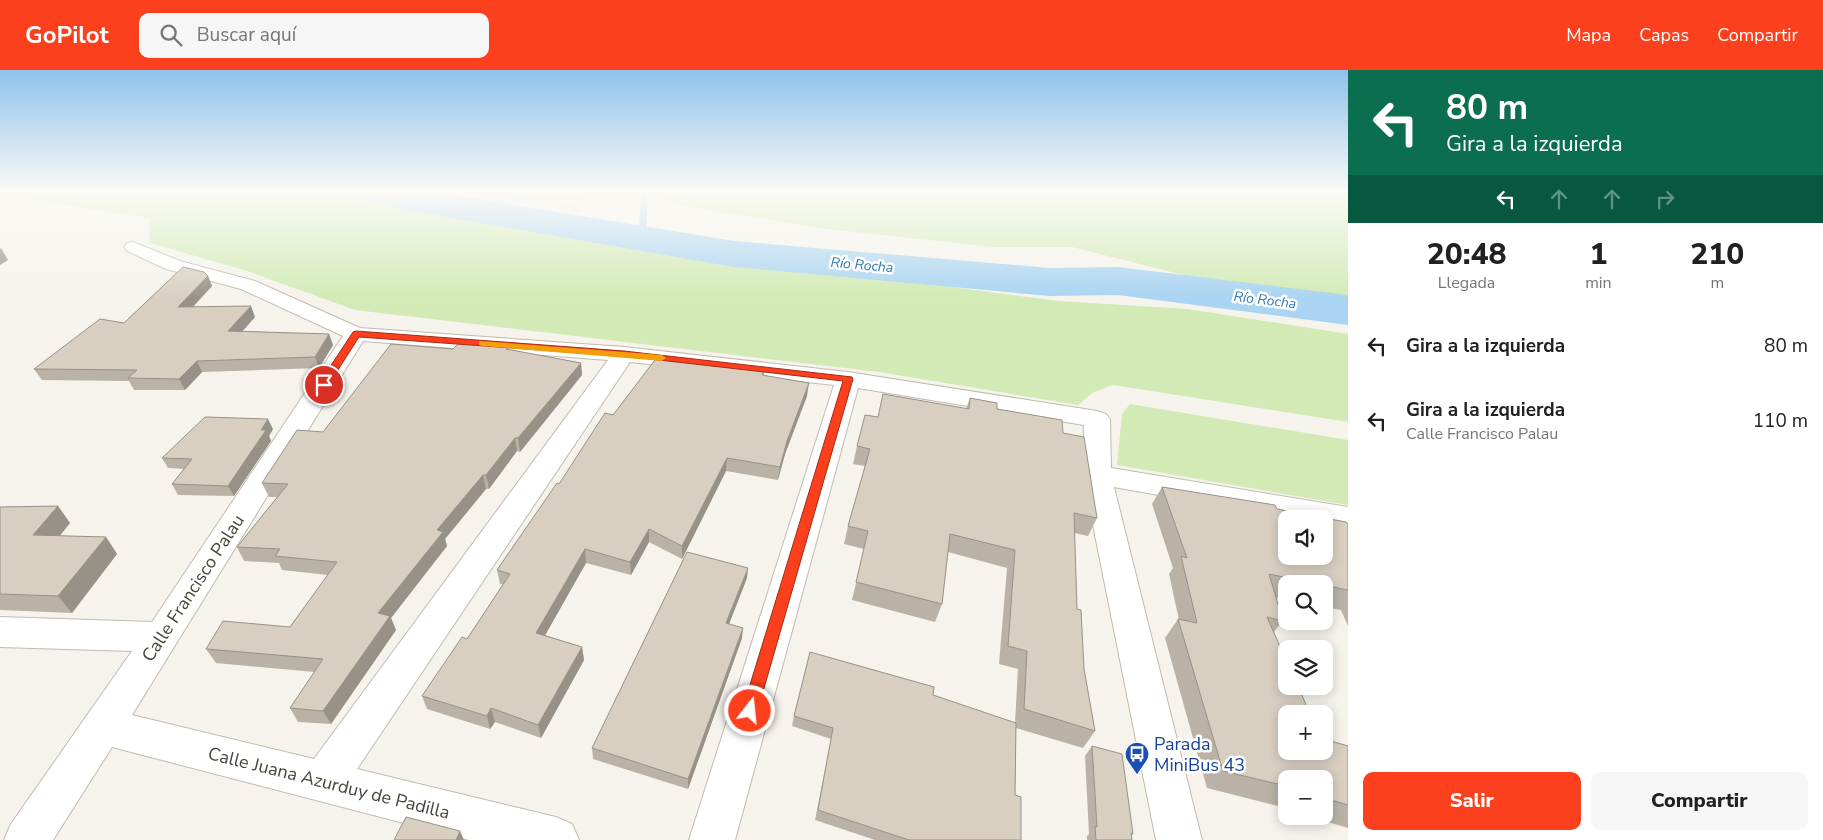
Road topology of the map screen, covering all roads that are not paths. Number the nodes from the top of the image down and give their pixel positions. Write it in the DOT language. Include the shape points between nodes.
graph roads {
  1 [pos="133,247"];
  2 [pos="356,334"];
  3 [pos="624,354"];
  4 [pos="848,379"];
  5 [pos="1097,474"];
  6 [pos="1348,518"];
  7 [pos="0,632"];
  8 [pos="162,637"];
  9 [pos="102,726"];
  10 [pos="324,781"];
  11 [pos="27,840"];
  12 [pos="556,840"];
  13 [pos="712,840"];
  14 [pos="1179,840"];
  1 -- 2 [label="street" via="173,265 248,285"];
  2 -- 3 [label="street"];
  2 -- 8 [label="street, Calle Francisco Palau"];
  3 -- 4 [label="street"];
  3 -- 10 [label="street"];
  4 -- 5 [label="street" via="1097,419"];
  4 -- 13 [label="street"];
  5 -- 6 [label="street"];
  5 -- 14 [label="street"];
  7 -- 8 [label="street"];
  8 -- 9 [label="street, Calle Francisco Palau"];
  9 -- 10 [label="street, Calle Juana Azurduy de Padilla"];
  9 -- 11 [label="street, Calle Francisco Palau"];
  10 -- 12 [label="street, Calle Juana Azurduy de Padilla"];
}
